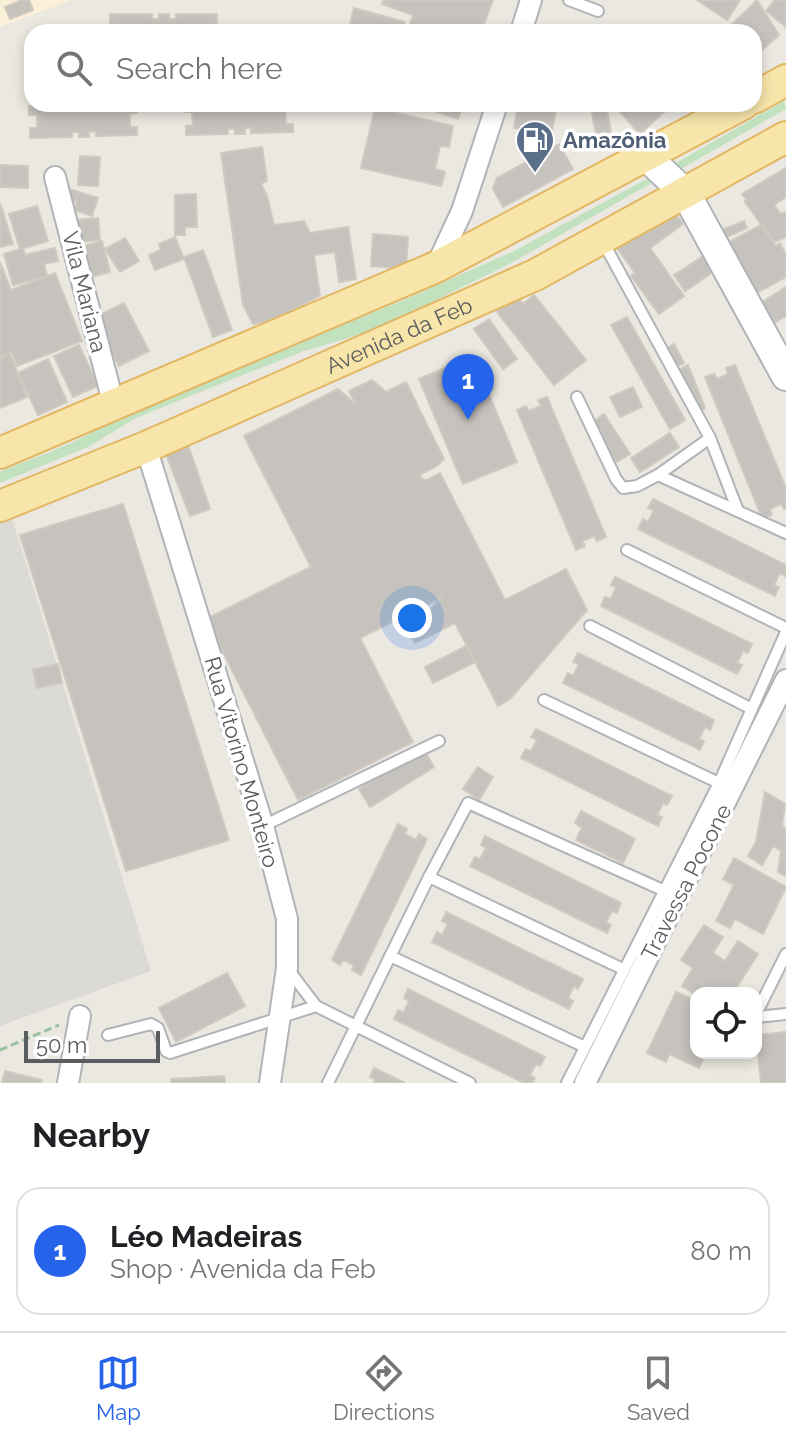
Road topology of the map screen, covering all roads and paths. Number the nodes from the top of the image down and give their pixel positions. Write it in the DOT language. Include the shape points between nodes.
graph roads {
  1 [pos="531,0"];
  2 [pos="569,0"];
  3 [pos="598,11"];
  4 [pos="524,24"];
  5 [pos="786,80"];
  6 [pos="762,94"];
  7 [pos="494,112"];
  8 [pos="729,112"];
  9 [pos="786,137"];
  10 [pos="647,157"];
  11 [pos="55,177"];
  12 [pos="686,194"];
  13 [pos="462,211"];
  14 [pos="494,239"];
  15 [pos="602,240"];
  16 [pos="436,267"];
  17 [pos="786,376"];
  18 [pos="577,397"];
  19 [pos="114,406"];
  20 [pos="710,438"];
  21 [pos="146,447"];
  22 [pos="0,453"];
  23 [pos="658,475"];
  24 [pos="0,506"];
  25 [pos="738,511"];
  26 [pos="786,533"];
  27 [pos="627,550"];
  28 [pos="590,626"];
  29 [pos="786,630"];
  30 [pos="786,680"];
  31 [pos="544,700"];
  32 [pos="752,709"];
  33 [pos="439,741"];
  34 [pos="719,783"];
  35 [pos="263,826"];
  36 [pos="429,877"];
  37 [pos="665,891"];
  38 [pos="786,954"];
  39 [pos="390,956"];
  40 [pos="287,968"];
  41 [pos="623,969"];
  42 [pos="762,1003"];
  43 [pos="316,1006"];
  44 [pos="786,1014"];
  45 [pos="762,1015"];
  46 [pos="80,1016"];
  47 [pos="278,1020"];
  48 [pos="356,1027"];
  49 [pos="108,1035"];
  50 [pos="585,1047"];
  51 [pos="0,1050"];
  52 [pos="68,1083"];
  53 [pos="270,1083"];
  54 [pos="328,1083"];
  55 [pos="470,1083"];
  56 [pos="567,1083"];
  57 [pos="585,1083"];
  1 -- 4 [label="street"];
  2 -- 3 [label="lane"];
  5 -- 6 [label="main road"];
  7 -- 13 [label="street"];
  8 -- 10 [label="main road"];
  9 -- 12 [label="main road, Avenida da Feb"];
  10 -- 12 [label="main road"];
  10 -- 14 [label="main road"];
  11 -- 19 [label="street, Vila Mariana"];
  12 -- 15 [label="main road, Avenida da Feb"];
  12 -- 17 [label="main road"];
  13 -- 14 [label="street"];
  13 -- 16 [label="street"];
  14 -- 16 [label="main road"];
  15 -- 20 [label="lane"];
  15 -- 21 [label="main road, Avenida da Feb" via="535,275"];
  16 -- 19 [label="main road"];
  18 -- 23 [label="lane" via="623,488"];
  19 -- 22 [label="main road"];
  20 -- 23 [label="lane"];
  20 -- 25 [label="lane"];
  21 -- 24 [label="main road, Avenida da Feb"];
  21 -- 35 [label="street, Rua Vitorino Monteiro"];
  23 -- 25 [label="lane"];
  25 -- 26 [label="lane"];
  27 -- 29 [label="lane"];
  28 -- 32 [label="lane"];
  29 -- 32 [label="lane"];
  30 -- 57 [label="street, Travessa Pocone"];
  31 -- 34 [label="lane"];
  32 -- 34 [label="lane"];
  33 -- 35 [label="lane"];
  34 -- 37 [label="lane"];
  35 -- 40 [label="street, Rua Vitorino Monteiro" via="287,919"];
  36 -- 37 [label="lane" via="468,803"];
  36 -- 39 [label="lane"];
  36 -- 41 [label="lane"];
  37 -- 41 [label="lane"];
  38 -- 42 [label="lane"];
  39 -- 48 [label="lane"];
  39 -- 50 [label="lane"];
  40 -- 43 [label="lane"];
  40 -- 47 [label="street, Rua Vitorino Monteiro"];
  41 -- 50 [label="lane"];
  43 -- 47 [label="lane"];
  43 -- 48 [label="lane"];
  44 -- 45 [label="lane"];
  46 -- 51 [label="path"];
  46 -- 52 [label="street"];
  47 -- 49 [label="lane" via="170,1053 151,1024"];
  47 -- 53 [label="street, Rua Vitorino Monteiro"];
  48 -- 54 [label="lane"];
  48 -- 55 [label="lane"];
  50 -- 56 [label="lane"];
}
